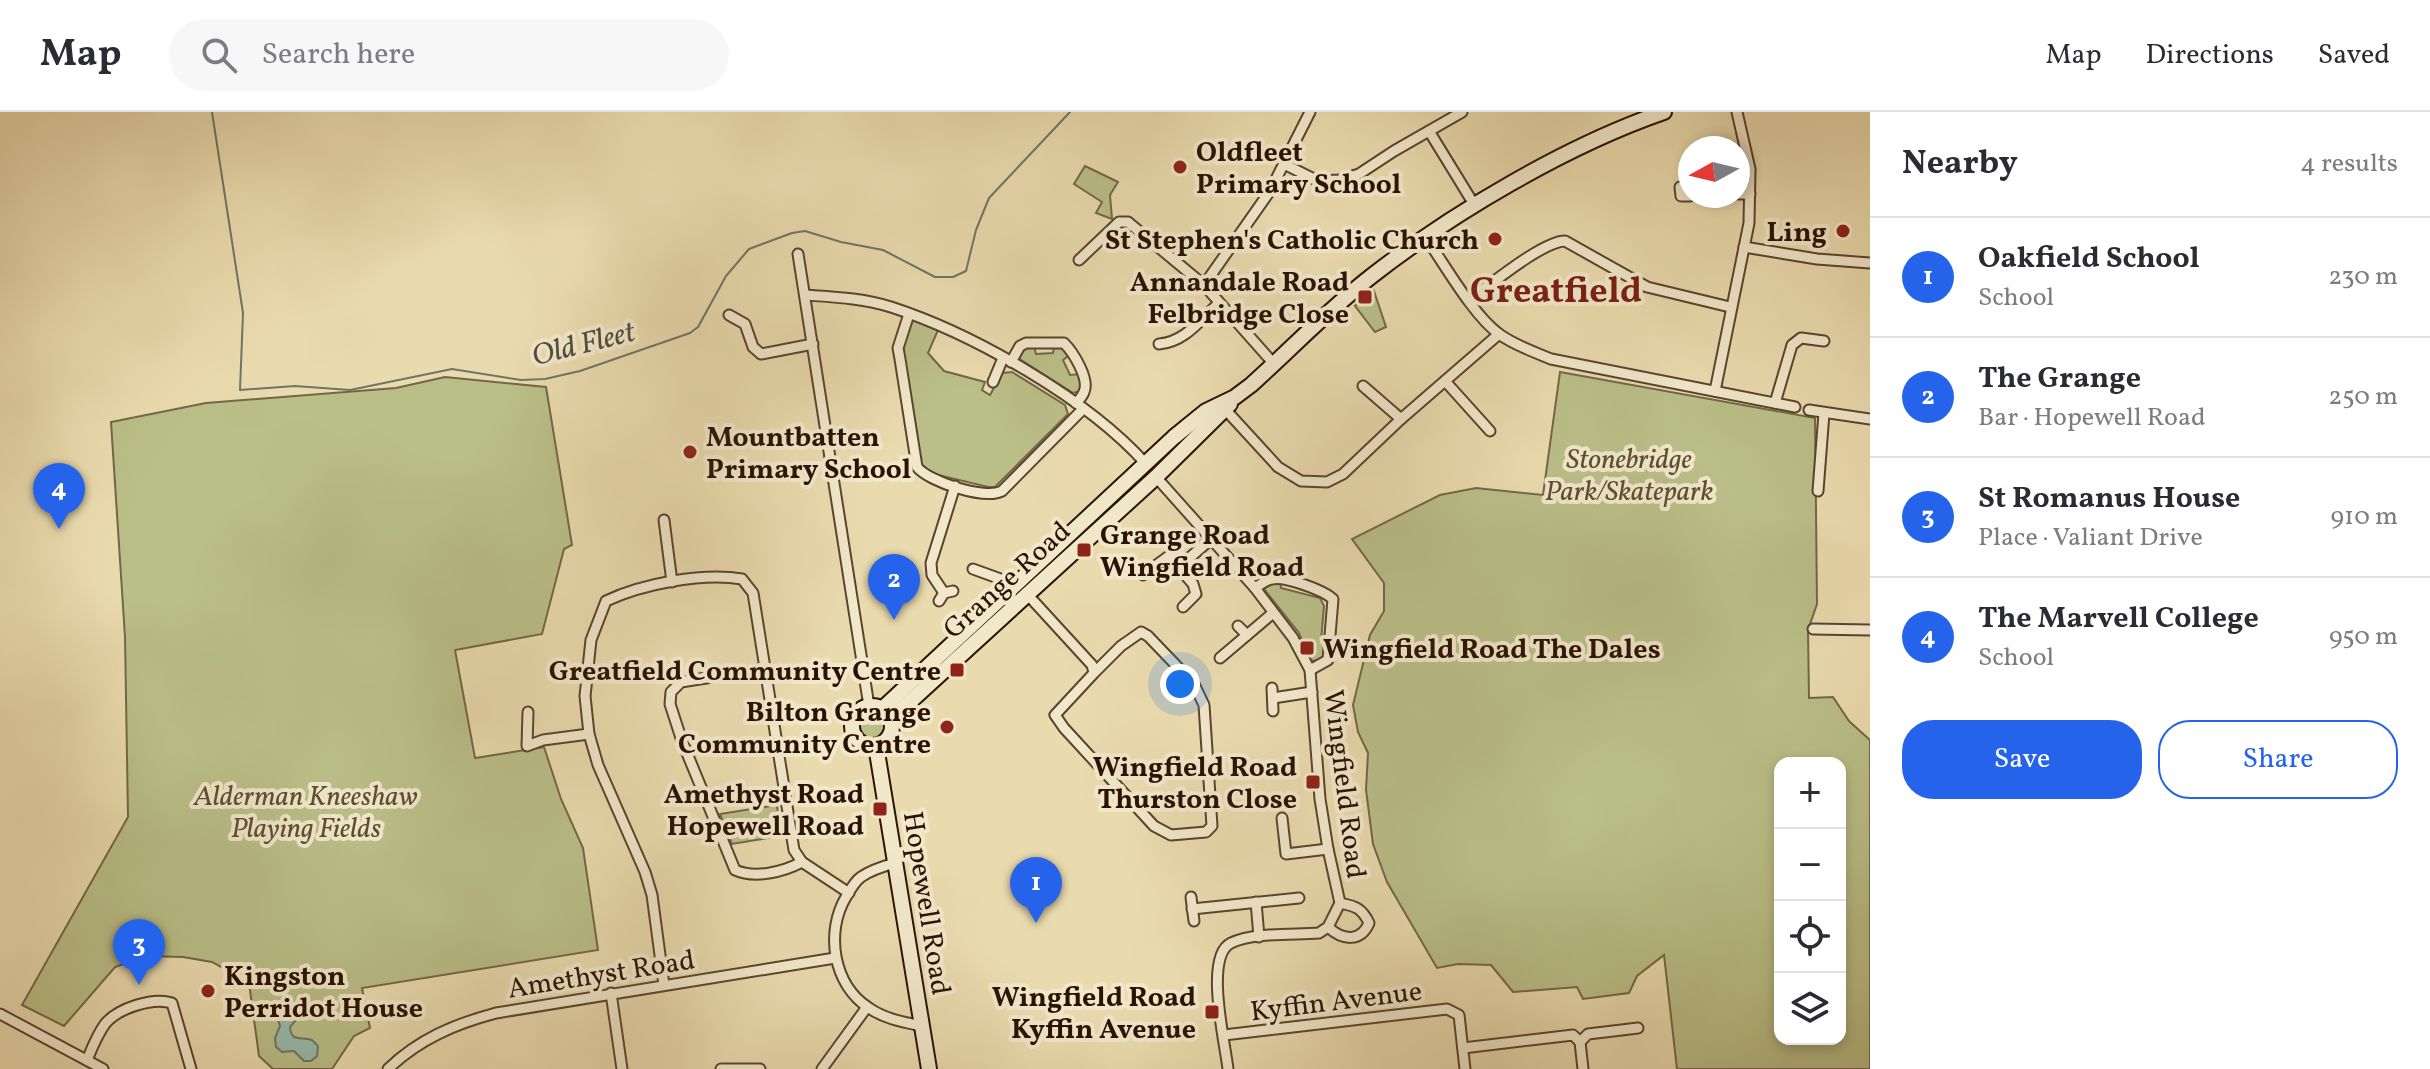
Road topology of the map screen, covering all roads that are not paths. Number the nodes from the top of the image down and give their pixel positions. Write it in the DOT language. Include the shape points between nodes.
graph roads {
  1 [pos="1310,112"];
  2 [pos="1462,112"];
  3 [pos="1664,112"];
  4 [pos="1737,112"];
  5 [pos="1429,131"];
  6 [pos="1742,136"];
  7 [pos="1286,165"];
  8 [pos="1475,206"];
  9 [pos="1748,208"];
  10 [pos="1426,238"];
  11 [pos="1744,247"];
  12 [pos="798,254"];
  13 [pos="1079,260"];
  14 [pos="1870,263"];
  15 [pos="1204,285"];
  16 [pos="805,295"];
  17 [pos="1469,300"];
  18 [pos="1219,303"];
  19 [pos="1730,307"];
  20 [pos="909,314"];
  21 [pos="729,315"];
  22 [pos="1499,334"];
  23 [pos="1824,341"];
  24 [pos="813,344"];
  25 [pos="1159,344"];
  26 [pos="1007,360"];
  27 [pos="1274,364"];
  28 [pos="1445,381"];
  29 [pos="993,382"];
  30 [pos="1363,386"];
  31 [pos="1715,391"];
  32 [pos="1775,403"];
  33 [pos="1079,406"];
  34 [pos="1223,407"];
  35 [pos="1795,407"];
  36 [pos="1809,410"];
  37 [pos="1824,413"];
  38 [pos="1401,419"];
  39 [pos="1870,419"];
  40 [pos="1490,432"];
  41 [pos="1146,464"];
  42 [pos="1156,477"];
  43 [pos="955,486"];
  44 [pos="1818,491"];
  45 [pos="664,520"];
  46 [pos="1211,539"];
  47 [pos="1179,567"];
  48 [pos="973,569"];
  49 [pos="1143,575"];
  50 [pos="672,582"];
  51 [pos="1255,588"];
  52 [pos="1022,590"];
  53 [pos="945,595"];
  54 [pos="1183,607"];
  55 [pos="1273,613"];
  56 [pos="1821,617"];
  57 [pos="1238,626"];
  58 [pos="1870,630"];
  59 [pos="1247,635"];
  60 [pos="1220,658"];
  61 [pos="764,669"];
  62 [pos="1310,670"];
  63 [pos="1094,673"];
  64 [pos="1312,692"];
  65 [pos="881,711"];
  66 [pos="1273,711"];
  67 [pos="528,712"];
  68 [pos="589,734"];
  69 [pos="876,746"];
  70 [pos="1282,818"];
  71 [pos="1328,849"];
  72 [pos="802,862"];
  73 [pos="895,863"];
  74 [pos="849,893"];
  75 [pos="1191,897"];
  76 [pos="1299,898"];
  77 [pos="1256,902"];
  78 [pos="1340,903"];
  79 [pos="1192,909"];
  80 [pos="1194,921"];
  81 [pos="1328,927"];
  82 [pos="1259,937"];
  83 [pos="835,958"];
  84 [pos="664,985"];
  85 [pos="611,993"];
  86 [pos="867,1007"];
  87 [pos="0,1014"];
  88 [pos="922,1026"];
  89 [pos="1638,1028"];
  90 [pos="1224,1035"];
  91 [pos="1580,1042"];
  92 [pos="1463,1048"];
  93 [pos="87,1060"];
  94 [pos="103,1069"];
  95 [pos="191,1069"];
  96 [pos="388,1069"];
  97 [pos="622,1069"];
  98 [pos="721,1069"];
  99 [pos="760,1069"];
  100 [pos="822,1069"];
  101 [pos="929,1069"];
  102 [pos="1228,1069"];
  103 [pos="1465,1069"];
  104 [pos="1583,1069"];
  1 -- 7 [label="street"];
  2 -- 5 [label="street"];
  3 -- 8 [label="street" via="1564,156"];
  4 -- 6 [label="street"];
  5 -- 7 [label="street" via="1359,174 1339,180 1318,181"];
  5 -- 8 [label="street"];
  7 -- 15 [label="street"];
  8 -- 10 [label="street"];
  9 -- 11 [label="street"];
  10 -- 17 [label="street"];
  10 -- 27 [label="street" via="1372,275"];
  11 -- 14 [label="street"];
  11 -- 19 [label="street"];
  12 -- 16 [label="street"];
  13 -- 15 [label="street" via="1119,222 1128,222"];
  15 -- 18 [label="street"];
  16 -- 20 [label="street" via="871,302"];
  16 -- 24 [label="street"];
  17 -- 19 [label="street" via="1559,240 1647,287"];
  17 -- 22 [label="street"];
  18 -- 25 [label="street" via="1188,334"];
  18 -- 27 [label="street"];
  19 -- 31 [label="street"];
  20 -- 26 [label="street"];
  20 -- 43 [label="street" via="898,348 917,467"];
  21 -- 24 [label="street" via="745,324 761,354"];
  22 -- 28 [label="street"];
  22 -- 31 [label="street" via="1551,359"];
  23 -- 32 [label="street" via="1801,338 1792,345"];
  24 -- 65 [label="street"];
  26 -- 29 [label="street"];
  26 -- 33 [label="street"];
  26 -- 33 [label="street" via="1026,343 1064,343 1085,382"];
  27 -- 34 [label="street"];
  28 -- 38 [label="street"];
  28 -- 40 [label="street"];
  30 -- 38 [label="street"];
  31 -- 32 [label="street"];
  32 -- 35 [label="street"];
  33 -- 41 [label="street"];
  33 -- 43 [label="street" via="1002,491 984,495"];
  34 -- 38 [label="street" via="1278,467 1301,481 1327,482 1343,474"];
  34 -- 41 [label="street, Grange Road" via="1206,411"];
  34 -- 42 [label="street, Grange Road"];
  36 -- 37 [label="street"];
  37 -- 39 [label="street"];
  37 -- 44 [label="street"];
  41 -- 52 [label="street, Grange Road"];
  42 -- 46 [label="street, Wingfield Road"];
  42 -- 52 [label="street, Grange Road"];
  43 -- 53 [label="street" via="931,563"];
  45 -- 50 [label="street"];
  46 -- 47 [label="street"];
  46 -- 51 [label="street, Wingfield Road"];
  47 -- 49 [label="street" via="1169,556"];
  47 -- 54 [label="street" via="1196,594"];
  48 -- 52 [label="street, Grange Road"];
  50 -- 61 [label="street" via="723,575 742,579 753,593"];
  50 -- 68 [label="street" via="606,601 591,640 585,696"];
  51 -- 55 [label="street, Wingfield Road"];
  51 -- 62 [label="street, Wingfield Road" via="1278,578 1325,591 1333,599 1328,660"];
  52 -- 63 [label="street"];
  52 -- 65 [label="street, Grange Road"];
  55 -- 59 [label="street"];
  55 -- 62 [label="street, Wingfield Road"];
  56 -- 58 [label="street" via="1817,629"];
  57 -- 59 [label="street"];
  59 -- 60 [label="street"];
  61 -- 72 [label="street" via="794,850"];
  61 -- 72 [label="street" via="681,682 671,692 670,704 735,870 747,876"];
  62 -- 64 [label="street, Wingfield Road"];
  63 -- 63 [label="street" via="1055,715 1154,826 1171,835 1206,832 1212,826 1204,705 1194,684 1141,632"];
  64 -- 66 [label="street" via="1272,693"];
  64 -- 71 [label="street, Wingfield Road"];
  65 -- 69 [label="street" via="890,736"];
  65 -- 69 [label="street" via="863,708 854,717 853,729 863,744"];
  67 -- 68 [label="street" via="527,746"];
  68 -- 84 [label="street" via="652,895"];
  69 -- 73 [label="street, Hopewell Road"];
  70 -- 71 [label="street" via="1286,854"];
  71 -- 78 [label="street, Wingfield Road"];
  72 -- 74 [label="street"];
  73 -- 74 [label="street" via="859,878"];
  73 -- 88 [label="street, Hopewell Road"];
  74 -- 83 [label="street" via="834,927"];
  75 -- 79 [label="street"];
  76 -- 77 [label="street"];
  77 -- 79 [label="street"];
  77 -- 82 [label="street"];
  78 -- 81 [label="street, Wingfield Road"];
  78 -- 81 [label="street, Wingfield Road" via="1364,912 1369,923 1356,938 1336,935"];
  79 -- 80 [label="street"];
  81 -- 82 [label="street, Wingfield Road" via="1319,933"];
  82 -- 90 [label="street, Wingfield Road" via="1228,944 1218,958"];
  83 -- 84 [label="street, Amethyst Road"];
  83 -- 86 [label="street"];
  84 -- 85 [label="street, Amethyst Road"];
  85 -- 96 [label="street, Amethyst Road" via="458,1023 420,1042"];
  85 -- 97 [label="street"];
  86 -- 88 [label="street" via="895,1021"];
  86 -- 100 [label="street"];
  87 -- 93 [label="street"];
  88 -- 101 [label="street, Hopewell Road"];
  89 -- 91 [label="street" via="1588,1034"];
  90 -- 92 [label="street, Kyffin Avenue" via="1453,1010 1459,1015"];
  90 -- 102 [label="street, Wingfield Road"];
  91 -- 92 [label="street" via="1573,1035"];
  91 -- 104 [label="street"];
  92 -- 103 [label="street"];
  93 -- 94 [label="street"];
  93 -- 95 [label="street" via="113,1017 161,999 172,1003"];
  98 -- 99 [label="street"];
}
